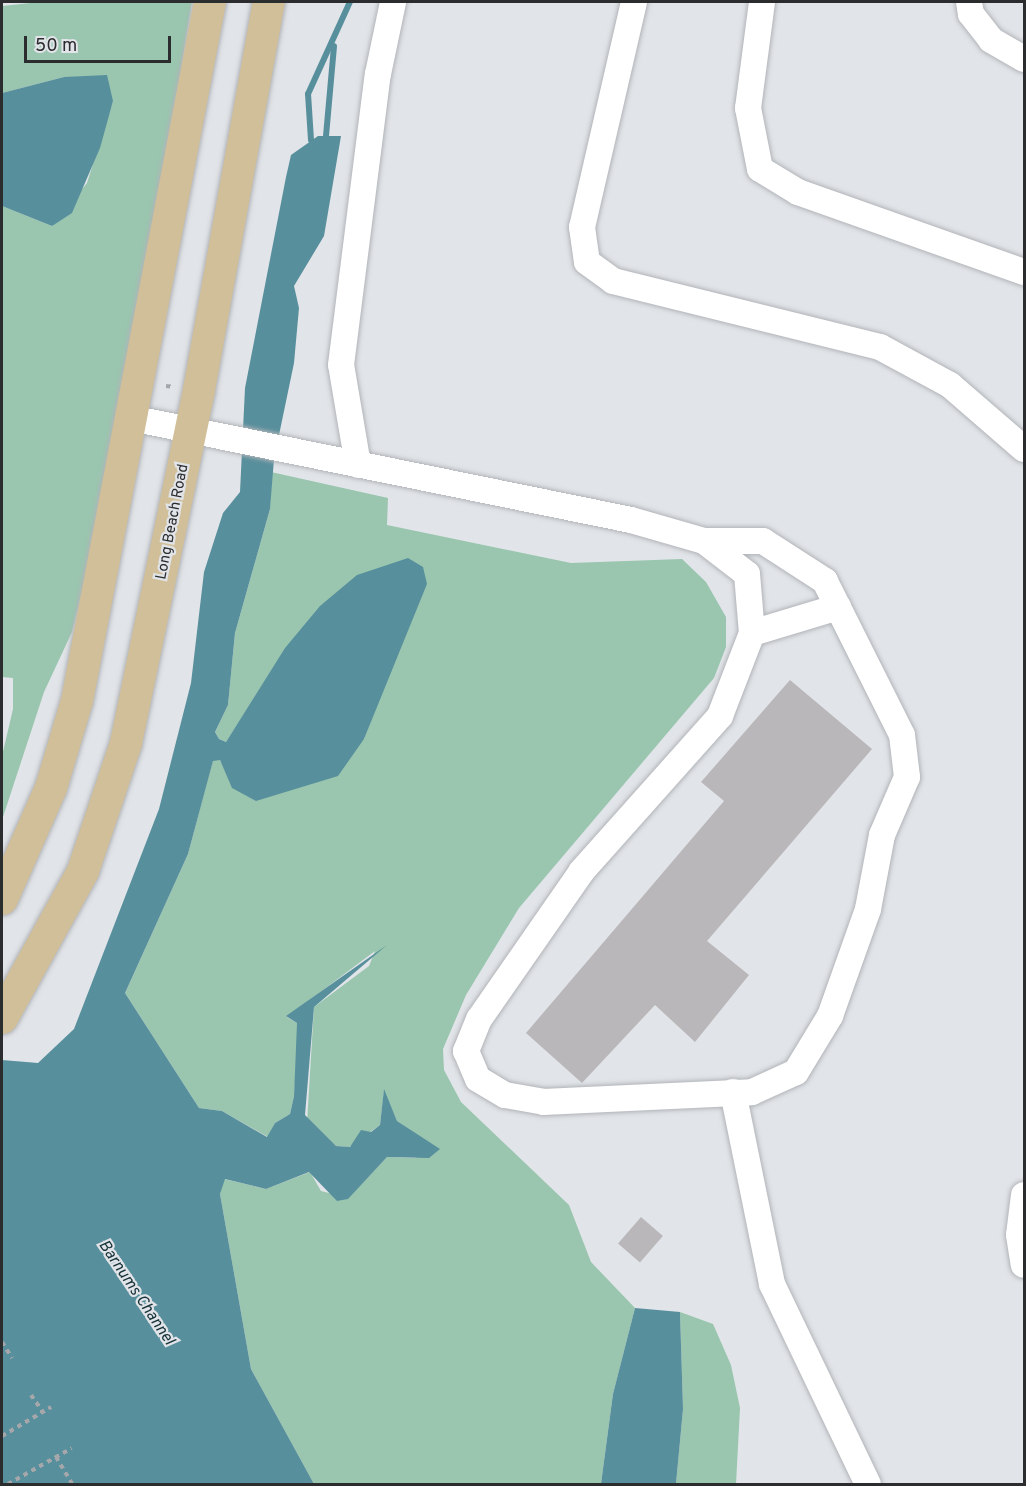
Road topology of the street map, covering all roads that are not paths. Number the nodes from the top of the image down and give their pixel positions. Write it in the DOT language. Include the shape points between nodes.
graph roads {
  1 [pos="210,2"];
  2 [pos="269,2"];
  3 [pos="393,2"];
  4 [pos="634,2"];
  5 [pos="762,2"];
  6 [pos="969,2"];
  7 [pos="1024,59"];
  8 [pos="1024,272"];
  9 [pos="131,418"];
  10 [pos="191,428"];
  11 [pos="1024,449"];
  12 [pos="358,465"];
  13 [pos="704,541"];
  14 [pos="838,607"];
  15 [pos="752,633"];
  16 [pos="2,899"];
  17 [pos="2,1018"];
  18 [pos="733,1092"];
  19 [pos="1024,1195"];
  20 [pos="1024,1265"];
  21 [pos="868,1485"];
  1 -- 9 [label="main road"];
  2 -- 10 [label="main road, Long Beach Road"];
  3 -- 12 [label="lane" via="378,74 341,365"];
  4 -- 11 [label="lane" via="582,227 587,262 613,281 664,296 880,347 950,385"];
  5 -- 8 [label="lane" via="748,108 760,169 798,192"];
  6 -- 7 [label="lane" via="971,14 991,40"];
  9 -- 10 [label="lane"];
  9 -- 16 [label="main road" via="77,701 51,788"];
  10 -- 12 [label="lane"];
  10 -- 17 [label="main road, Long Beach Road" via="152,630 106,811 51,934"];
  12 -- 13 [label="lane" via="631,520"];
  13 -- 14 [label="lane" via="763,541 825,581"];
  13 -- 15 [label="lane" via="747,574"];
  14 -- 15 [label="lane"];
  14 -- 18 [label="lane" via="902,735 907,777 882,835 868,909 830,1016 796,1072 752,1092"];
  15 -- 18 [label="lane" via="720,716 582,871 479,1019 466,1051 478,1079 505,1095 543,1102"];
  18 -- 21 [label="lane" via="739,1146 772,1284"];
  19 -- 20 [label="lane" via="1019,1235"];
}
